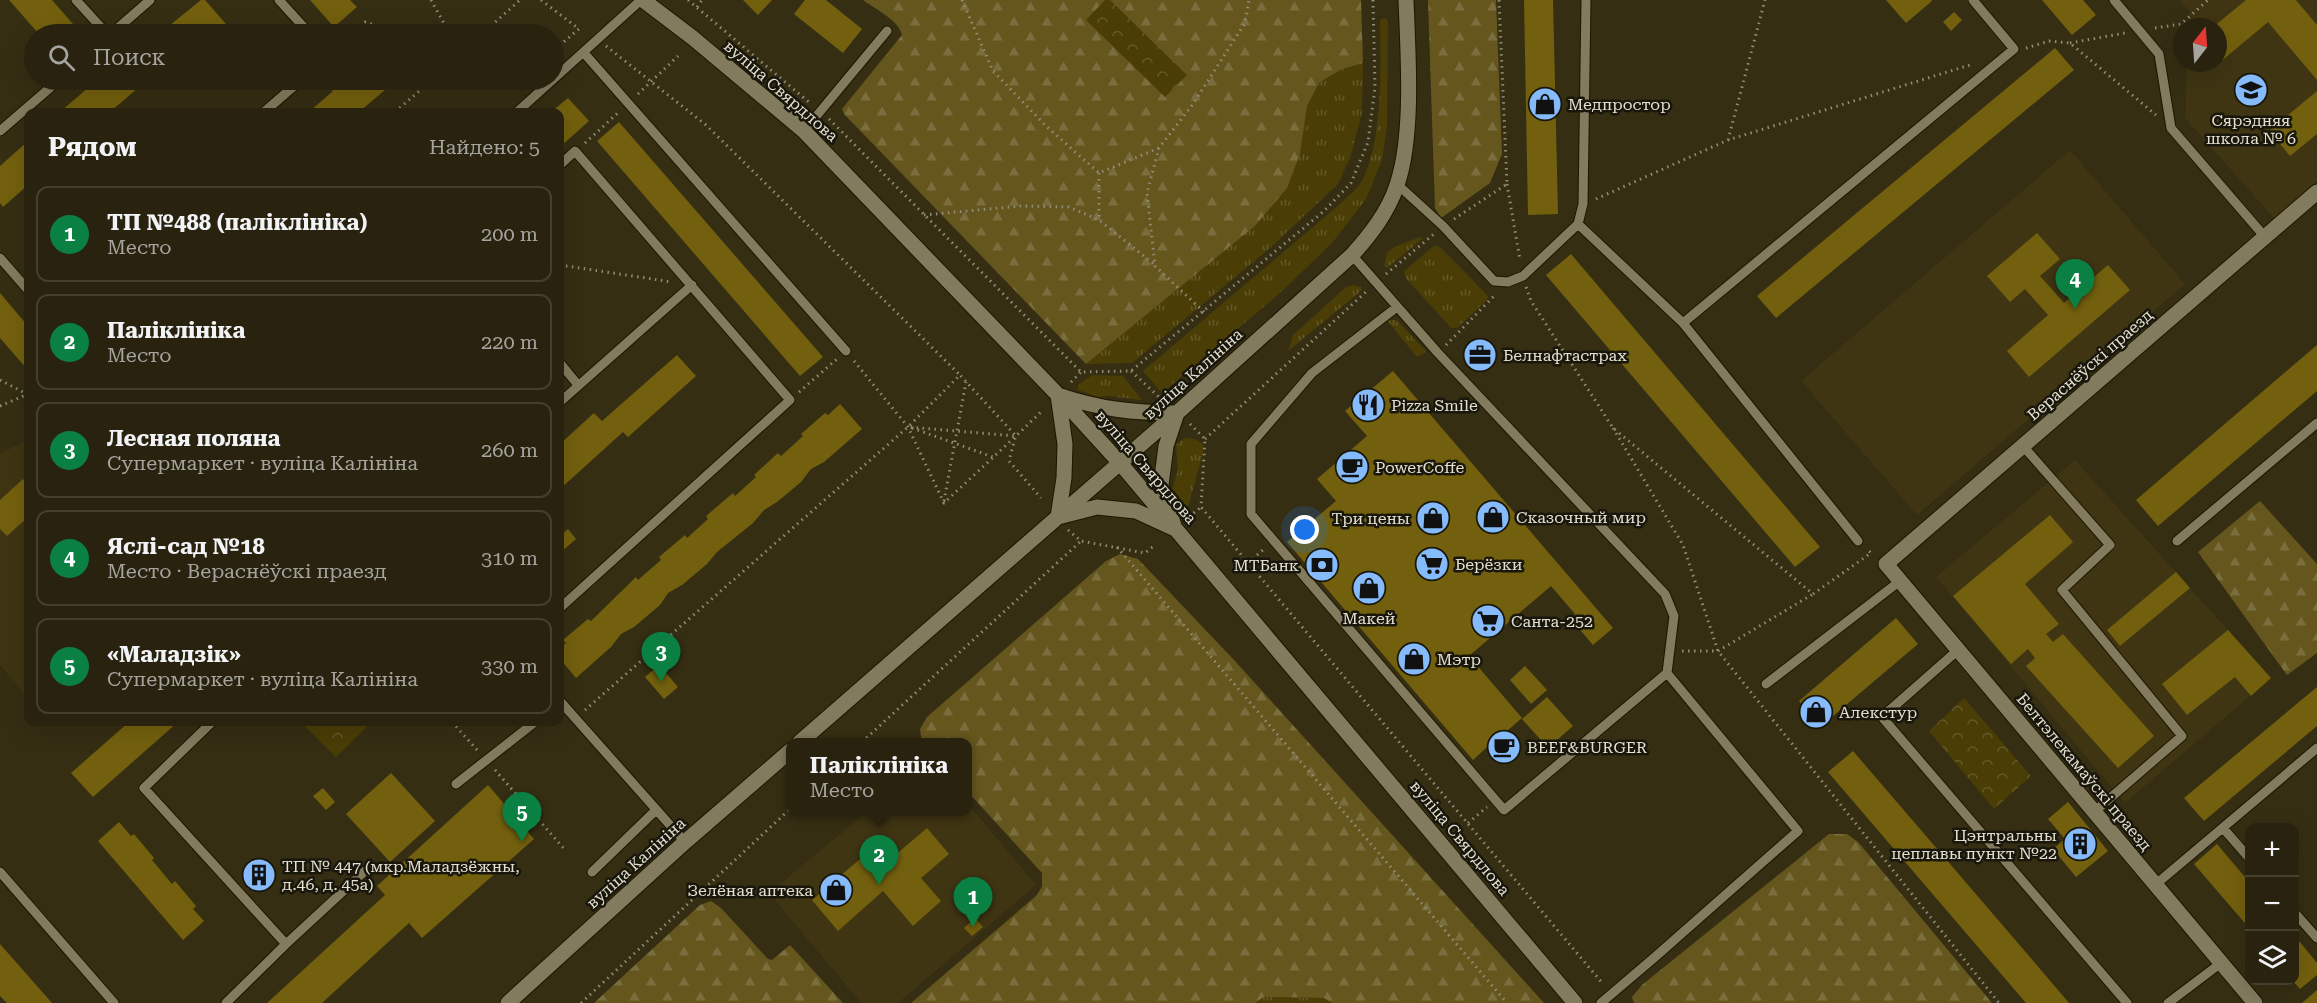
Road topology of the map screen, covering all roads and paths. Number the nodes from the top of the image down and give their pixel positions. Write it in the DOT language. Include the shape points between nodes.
graph roads {
  1 [pos="76,0"];
  2 [pos="150,0"];
  3 [pos="279,0"];
  4 [pos="431,0"];
  5 [pos="520,0"];
  6 [pos="541,0"];
  7 [pos="642,0"];
  8 [pos="688,0"];
  9 [pos="702,0"];
  10 [pos="962,0"];
  11 [pos="1249,0"];
  12 [pos="1373,0"];
  13 [pos="1406,0"];
  14 [pos="1499,0"];
  15 [pos="1586,0"];
  16 [pos="1765,0"];
  17 [pos="1973,0"];
  18 [pos="2114,0"];
  19 [pos="697,7"];
  20 [pos="712,19"];
  21 [pos="99,24"];
  22 [pos="121,24"];
  23 [pos="301,24"];
  24 [pos="444,24"];
  25 [pos="493,24"];
  26 [pos="704,27"];
  27 [pos="887,31"];
  28 [pos="564,42"];
  29 [pos="604,45"];
  30 [pos="584,53"];
  31 [pos="2008,54"];
  32 [pos="678,56"];
  33 [pos="1974,64"];
  34 [pos="564,71"];
  35 [pos="652,81"];
  36 [pos="47,90"];
  37 [pos="289,90"];
  38 [pos="420,90"];
  39 [pos="542,90"];
  40 [pos="628,104"];
  41 [pos="27,108"];
  42 [pos="269,108"];
  43 [pos="400,108"];
  44 [pos="522,108"];
  45 [pos="24,110"];
  46 [pos="820,111"];
  47 [pos="2171,128"];
  48 [pos="0,131"];
  49 [pos="804,131"];
  50 [pos="1728,140"];
  51 [pos="1159,148"];
  52 [pos="575,151"];
  53 [pos="564,161"];
  54 [pos="1099,173"];
  55 [pos="1507,184"];
  56 [pos="1398,185"];
  57 [pos="2317,192"];
  58 [pos="1583,204"];
  59 [pos="924,215"];
  60 [pos="1099,220"];
  61 [pos="1578,224"];
  62 [pos="1443,226"];
  63 [pos="2265,237"];
  64 [pos="1352,255"];
  65 [pos="0,258"];
  66 [pos="564,266"];
  67 [pos="1155,266"];
  68 [pos="1523,276"];
  69 [pos="1508,282"];
  70 [pos="1376,283"];
  71 [pos="24,285"];
  72 [pos="692,285"];
  73 [pos="1397,307"];
  74 [pos="1204,312"];
  75 [pos="1683,323"];
  76 [pos="846,351"];
  77 [pos="1438,353"];
  78 [pos="564,368"];
  79 [pos="1131,370"];
  80 [pos="1081,372"];
  81 [pos="960,375"];
  82 [pos="0,380"];
  83 [pos="966,382"];
  84 [pos="578,385"];
  85 [pos="1063,390"];
  86 [pos="24,392"];
  87 [pos="24,396"];
  88 [pos="1159,397"];
  89 [pos="564,398"];
  90 [pos="790,400"];
  91 [pos="0,406"];
  92 [pos="1047,407"];
  93 [pos="1183,418"];
  94 [pos="2317,423"];
  95 [pos="908,427"];
  96 [pos="1613,428"];
  97 [pos="957,431"];
  98 [pos="1016,436"];
  99 [pos="1205,439"];
  100 [pos="954,443"];
  101 [pos="2023,446"];
  102 [pos="993,458"];
  103 [pos="1120,463"];
  104 [pos="1041,498"];
  105 [pos="944,503"];
  106 [pos="1201,507"];
  107 [pos="1058,517"];
  108 [pos="1179,525"];
  109 [pos="1068,530"];
  110 [pos="1081,541"];
  111 [pos="1274,541"];
  112 [pos="1858,541"];
  113 [pos="2177,541"];
  114 [pos="1155,545"];
  115 [pos="1117,548"];
  116 [pos="1248,563"];
  117 [pos="1886,564"];
  118 [pos="1900,581"];
  119 [pos="1813,594"];
  120 [pos="564,604"];
  121 [pos="1671,650"];
  122 [pos="1958,650"];
  123 [pos="1718,651"];
  124 [pos="1667,674"];
  125 [pos="1766,684"];
  126 [pos="564,707"];
  127 [pos="575,719"];
  128 [pos="208,726"];
  129 [pos="456,726"];
  130 [pos="530,726"];
  131 [pos="805,738"];
  132 [pos="866,738"];
  133 [pos="2317,748"];
  134 [pos="786,754"];
  135 [pos="486,760"];
  136 [pos="456,784"];
  137 [pos="1496,800"];
  138 [pos="655,811"];
  139 [pos="2094,812"];
  140 [pos="786,813"];
  141 [pos="1468,824"];
  142 [pos="2223,828"];
  143 [pos="685,842"];
  144 [pos="566,851"];
  145 [pos="2245,853"];
  146 [pos="365,871"];
  147 [pos="0,872"];
  148 [pos="592,872"];
  149 [pos="2155,885"];
  150 [pos="2299,917"];
  151 [pos="2317,938"];
  152 [pos="286,944"];
  153 [pos="2221,963"];
  154 [pos="1611,994"];
  155 [pos="114,1003"];
  156 [pos="226,1003"];
  157 [pos="508,1003"];
  158 [pos="581,1003"];
  159 [pos="1507,1003"];
  160 [pos="1575,1003"];
  161 [pos="1601,1003"];
  162 [pos="1999,1003"];
  163 [pos="2127,1003"];
  164 [pos="2168,1003"];
  165 [pos="2255,1003"];
  1 -- 21 [label="lane"];
  2 -- 22 [label="lane"];
  3 -- 23 [label="lane"];
  4 -- 24 [label="path"];
  5 -- 25 [label="path"];
  6 -- 28 [label="path" via="579,29"];
  7 -- 30 [label="lane"];
  7 -- 49 [label="main road, вуліца Свярдлова"];
  8 -- 19 [label="path"];
  9 -- 19 [label="path"];
  10 -- 54 [label="path" via="993,71"];
  11 -- 51 [label="path" via="1245,23 1193,104"];
  12 -- 74 [label="path" via="1375,87 1368,142 1351,183 1324,211"];
  13 -- 56 [label="main road, вуліца Калініна" via="1405,147"];
  14 -- 55 [label="path"];
  15 -- 58 [label="lane"];
  16 -- 50 [label="path"];
  17 -- 31 [label="lane" via="2014,49"];
  18 -- 47 [label="lane" via="2158,54"];
  19 -- 20 [label="path"];
  20 -- 26 [label="path"];
  20 -- 46 [label="path"];
  27 -- 46 [label="lane"];
  29 -- 35 [label="path"];
  30 -- 34 [label="lane"];
  30 -- 40 [label="lane"];
  31 -- 47 [label="path" via="2049,41 2070,43"];
  31 -- 75 [label="lane"];
  32 -- 35 [label="path"];
  33 -- 50 [label="path"];
  35 -- 40 [label="path"];
  35 -- 81 [label="path" via="706,125"];
  36 -- 41 [label="lane"];
  37 -- 42 [label="lane"];
  38 -- 43 [label="path"];
  39 -- 44 [label="lane"];
  40 -- 52 [label="path"];
  40 -- 76 [label="lane"];
  45 -- 48 [label="lane"];
  46 -- 49 [label="lane"];
  46 -- 59 [label="path"];
  47 -- 63 [label="lane"];
  49 -- 85 [label="main road, вуліца Свярдлова"];
  50 -- 58 [label="path"];
  51 -- 54 [label="path"];
  51 -- 67 [label="path" via="1147,194"];
  52 -- 53 [label="lane"];
  52 -- 72 [label="lane"];
  54 -- 60 [label="path"];
  55 -- 62 [label="path"];
  55 -- 68 [label="path"];
  56 -- 62 [label="lane"];
  56 -- 64 [label="main road, вуліца Калініна" via="1376,226"];
  57 -- 63 [label="main road, Вераснёўскі праезд"];
  58 -- 61 [label="lane"];
  59 -- 60 [label="path" via="1021,206 1069,207"];
  59 -- 80 [label="path"];
  60 -- 67 [label="path"];
  61 -- 68 [label="lane"];
  61 -- 75 [label="lane"];
  62 -- 69 [label="lane" via="1494,281"];
  62 -- 70 [label="path"];
  63 -- 101 [label="main road, Вераснёўскі праезд"];
  64 -- 70 [label="lane"];
  64 -- 93 [label="main road, вуліца Калініна"];
  65 -- 71 [label="lane"];
  66 -- 72 [label="path"];
  67 -- 74 [label="path"];
  68 -- 69 [label="lane"];
  68 -- 96 [label="path" via="1531,301"];
  69 -- 77 [label="path"];
  70 -- 73 [label="lane"];
  70 -- 99 [label="path"];
  72 -- 84 [label="lane"];
  72 -- 90 [label="lane"];
  73 -- 77 [label="lane"];
  73 -- 111 [label="lane" via="1312,373 1251,444 1251,514"];
  74 -- 79 [label="path"];
  75 -- 112 [label="lane"];
  76 -- 90 [label="path"];
  76 -- 95 [label="path"];
  77 -- 121 [label="lane" via="1665,594 1674,616"];
  78 -- 84 [label="lane"];
  79 -- 80 [label="path"];
  79 -- 88 [label="path"];
  80 -- 85 [label="path"];
  81 -- 83 [label="path"];
  81 -- 95 [label="path"];
  82 -- 86 [label="path"];
  83 -- 97 [label="path"];
  83 -- 98 [label="path"];
  84 -- 89 [label="lane"];
  85 -- 93 [label="main road" via="1093,407"];
  85 -- 103 [label="main road, вуліца Свярдлова"];
  85 -- 107 [label="main road" via="1064,478"];
  87 -- 91 [label="path"];
  90 -- 120 [label="lane"];
  92 -- 98 [label="path"];
  93 -- 99 [label="path"];
  93 -- 103 [label="main road, вуліца Калініна"];
  93 -- 108 [label="main road" via="1166,446 1161,485"];
  94 -- 113 [label="lane"];
  95 -- 97 [label="path"];
  95 -- 100 [label="path"];
  95 -- 105 [label="path"];
  95 -- 127 [label="path"];
  96 -- 119 [label="path"];
  96 -- 123 [label="path" via="1683,545"];
  97 -- 98 [label="path"];
  97 -- 100 [label="path"];
  98 -- 102 [label="path"];
  98 -- 104 [label="path" via="1009,461"];
  99 -- 106 [label="path"];
  100 -- 102 [label="path"];
  100 -- 105 [label="path"];
  101 -- 117 [label="main road, Вераснёўскі праезд"];
  101 -- 139 [label="lane" via="2110,545 2062,590 2182,736"];
  102 -- 105 [label="path"];
  103 -- 107 [label="main road, вуліца Калініна"];
  103 -- 108 [label="main road, вуліца Свярдлова"];
  106 -- 108 [label="path"];
  106 -- 116 [label="path"];
  107 -- 108 [label="main road" via="1097,507 1136,511"];
  107 -- 131 [label="main road, вуліца Калініна"];
  108 -- 160 [label="main road, вуліца Свярдлова"];
  109 -- 110 [label="path"];
  110 -- 115 [label="path"];
  110 -- 132 [label="path"];
  111 -- 116 [label="path"];
  111 -- 137 [label="lane"];
  112 -- 119 [label="path" via="1871,553"];
  114 -- 115 [label="path" via="1145,553"];
  115 -- 159 [label="path"];
  116 -- 141 [label="path"];
  117 -- 118 [label="main road, Белтэлекамаўскі праезд"];
  118 -- 122 [label="main road, Белтэлекамаўскі праезд"];
  118 -- 125 [label="lane"];
  119 -- 123 [label="path"];
  121 -- 123 [label="path"];
  121 -- 124 [label="lane"];
  122 -- 139 [label="main road, Белтэлекамаўскі праезд"];
  122 -- 163 [label="lane" via="1882,717"];
  123 -- 162 [label="path"];
  124 -- 137 [label="lane" via="1504,810"];
  124 -- 154 [label="lane" via="1798,831"];
  126 -- 127 [label="lane"];
  127 -- 138 [label="lane"];
  128 -- 152 [label="lane" via="144,788"];
  129 -- 135 [label="path"];
  130 -- 135 [label="lane"];
  133 -- 142 [label="lane"];
  134 -- 143 [label="main road, вуліца Калініна"];
  135 -- 136 [label="lane"];
  135 -- 144 [label="path"];
  137 -- 141 [label="path"];
  138 -- 143 [label="lane"];
  138 -- 148 [label="lane"];
  139 -- 149 [label="main road, Белтэлекамаўскі праезд"];
  140 -- 158 [label="path"];
  141 -- 154 [label="path"];
  142 -- 145 [label="lane"];
  142 -- 149 [label="lane"];
  143 -- 157 [label="main road, вуліца Калініна"];
  146 -- 152 [label="lane"];
  147 -- 155 [label="lane"];
  149 -- 153 [label="main road, Белтэлекамаўскі праезд"];
  150 -- 151 [label="lane"];
  152 -- 156 [label="lane"];
  153 -- 164 [label="lane"];
  153 -- 165 [label="main road, Белтэлекамаўскі праезд"];
  154 -- 161 [label="lane"];
}
